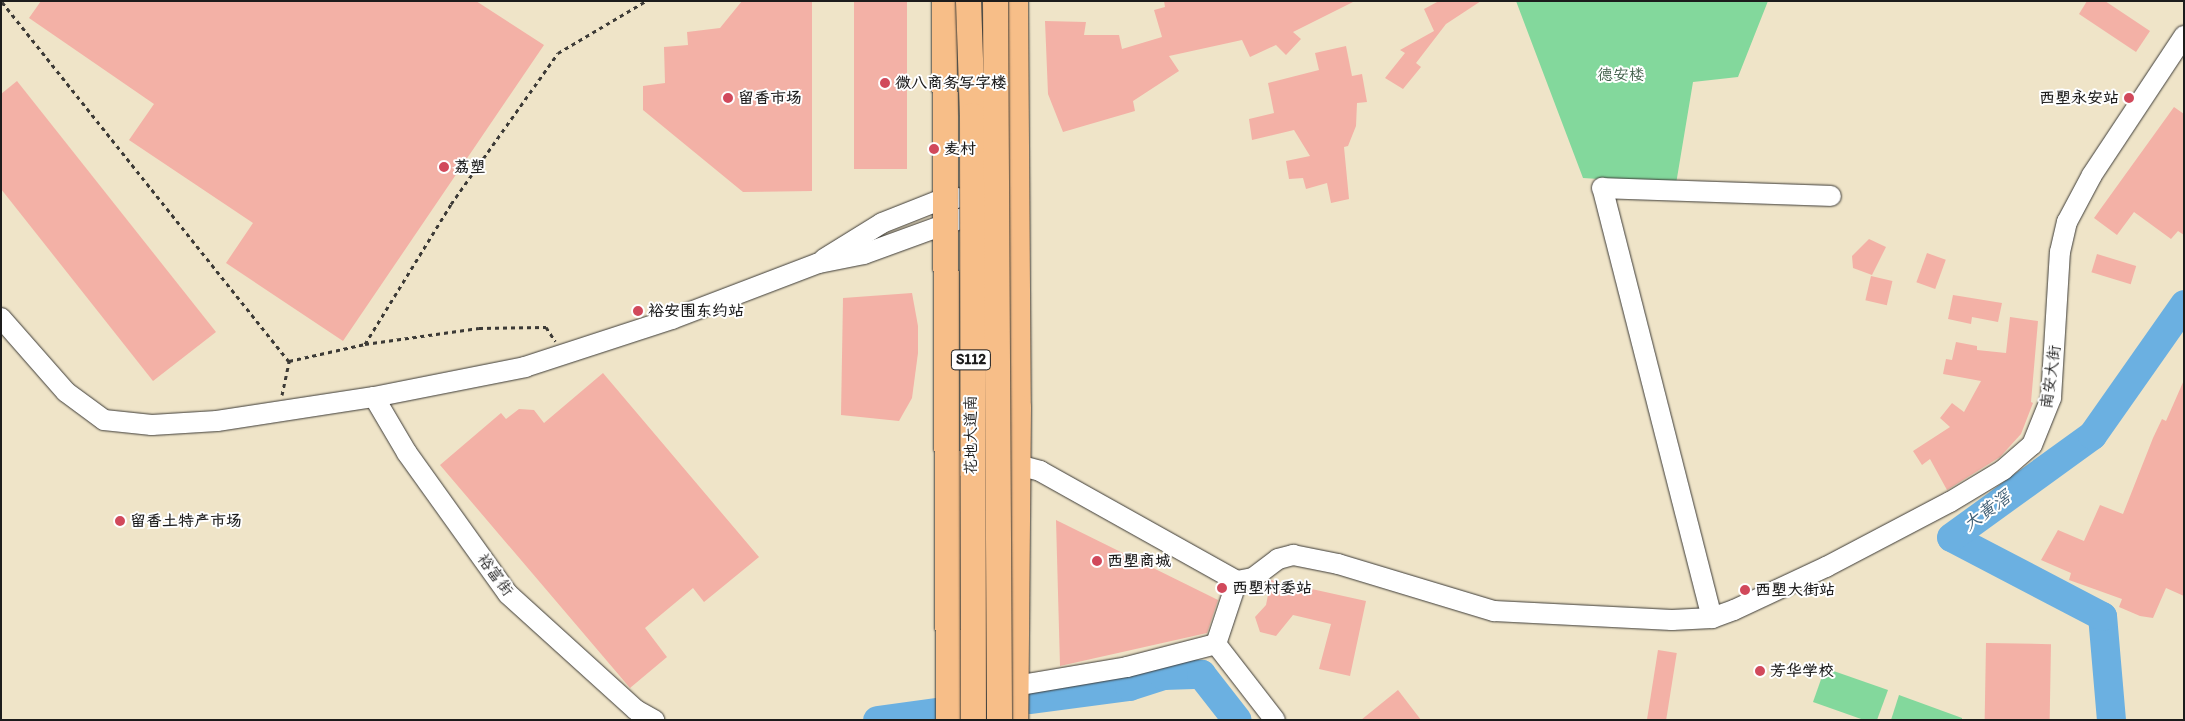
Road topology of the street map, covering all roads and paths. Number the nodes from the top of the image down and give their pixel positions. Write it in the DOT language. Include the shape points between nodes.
graph roads {
  1 [pos="646,1"];
  2 [pos="944,1"];
  3 [pos="968,1"];
  4 [pos="995,1"];
  5 [pos="1014,1"];
  6 [pos="2,2"];
  7 [pos="2184,36"];
  8 [pos="1831,196"];
  9 [pos="945,198"];
  10 [pos="1017,198"];
  11 [pos="945,225"];
  12 [pos="819,263"];
  13 [pos="1,318"];
  14 [pos="365,344"];
  15 [pos="565,356"];
  16 [pos="289,361"];
  17 [pos="374,397"];
  18 [pos="282,412"];
  19 [pos="1018,465"];
  20 [pos="947,466"];
  21 [pos="1237,581"];
  22 [pos="1712,618"];
  23 [pos="1216,644"];
  24 [pos="1015,686"];
  25 [pos="654,720"];
  26 [pos="948,720"];
  27 [pos="973,720"];
  28 [pos="999,720"];
  29 [pos="1015,720"];
  30 [pos="1275,720"];
  1 -- 14 [label="path" via="558,52 451,204"];
  2 -- 9 [label="main road, 花地大道南"];
  3 -- 27 [label="main road, 花地大道南 / S112, bridge" via="972,115"];
  4 -- 28 [label="main road, 花地大道南 / S112, bridge"];
  5 -- 10 [label="main road"];
  6 -- 16 [label="path"];
  7 -- 22 [label="street, 南安大街" via="2092,175 2067,222 2060,252 2051,398 2032,445 1988,479 1896,531 1761,599"];
  8 -- 22 [label="street" via="1602,188"];
  9 -- 10 [label="street"];
  9 -- 11 [label="main road, 花地大道南"];
  9 -- 12 [label="street" via="882,223"];
  10 -- 11 [label="street"];
  10 -- 19 [label="main road"];
  11 -- 12 [label="street" via="864,254"];
  11 -- 20 [label="main road, 花地大道南"];
  12 -- 15 [label="street" via="748,292"];
  13 -- 18 [label="street" via="66,392 104,420 176,424"];
  14 -- 15 [label="path" via="479,328 546,327"];
  14 -- 16 [label="path"];
  15 -- 17 [label="street" via="487,376"];
  16 -- 18 [label="path" via="281,386"];
  17 -- 18 [label="street"];
  17 -- 25 [label="street, 裕富街" via="406,453 508,594 636,710"];
  19 -- 20 [label="street"];
  19 -- 21 [label="street" via="1040,470 1071,485"];
  19 -- 24 [label="main road"];
  20 -- 26 [label="main road, 花地大道南"];
  21 -- 22 [label="street, 南安大街" via="1253,578 1278,559 1293,555 1338,564 1494,611 1672,620"];
  21 -- 23 [label="street"];
  23 -- 24 [label="street" via="1127,667"];
  23 -- 30 [label="street"];
  24 -- 29 [label="main road"];
}
